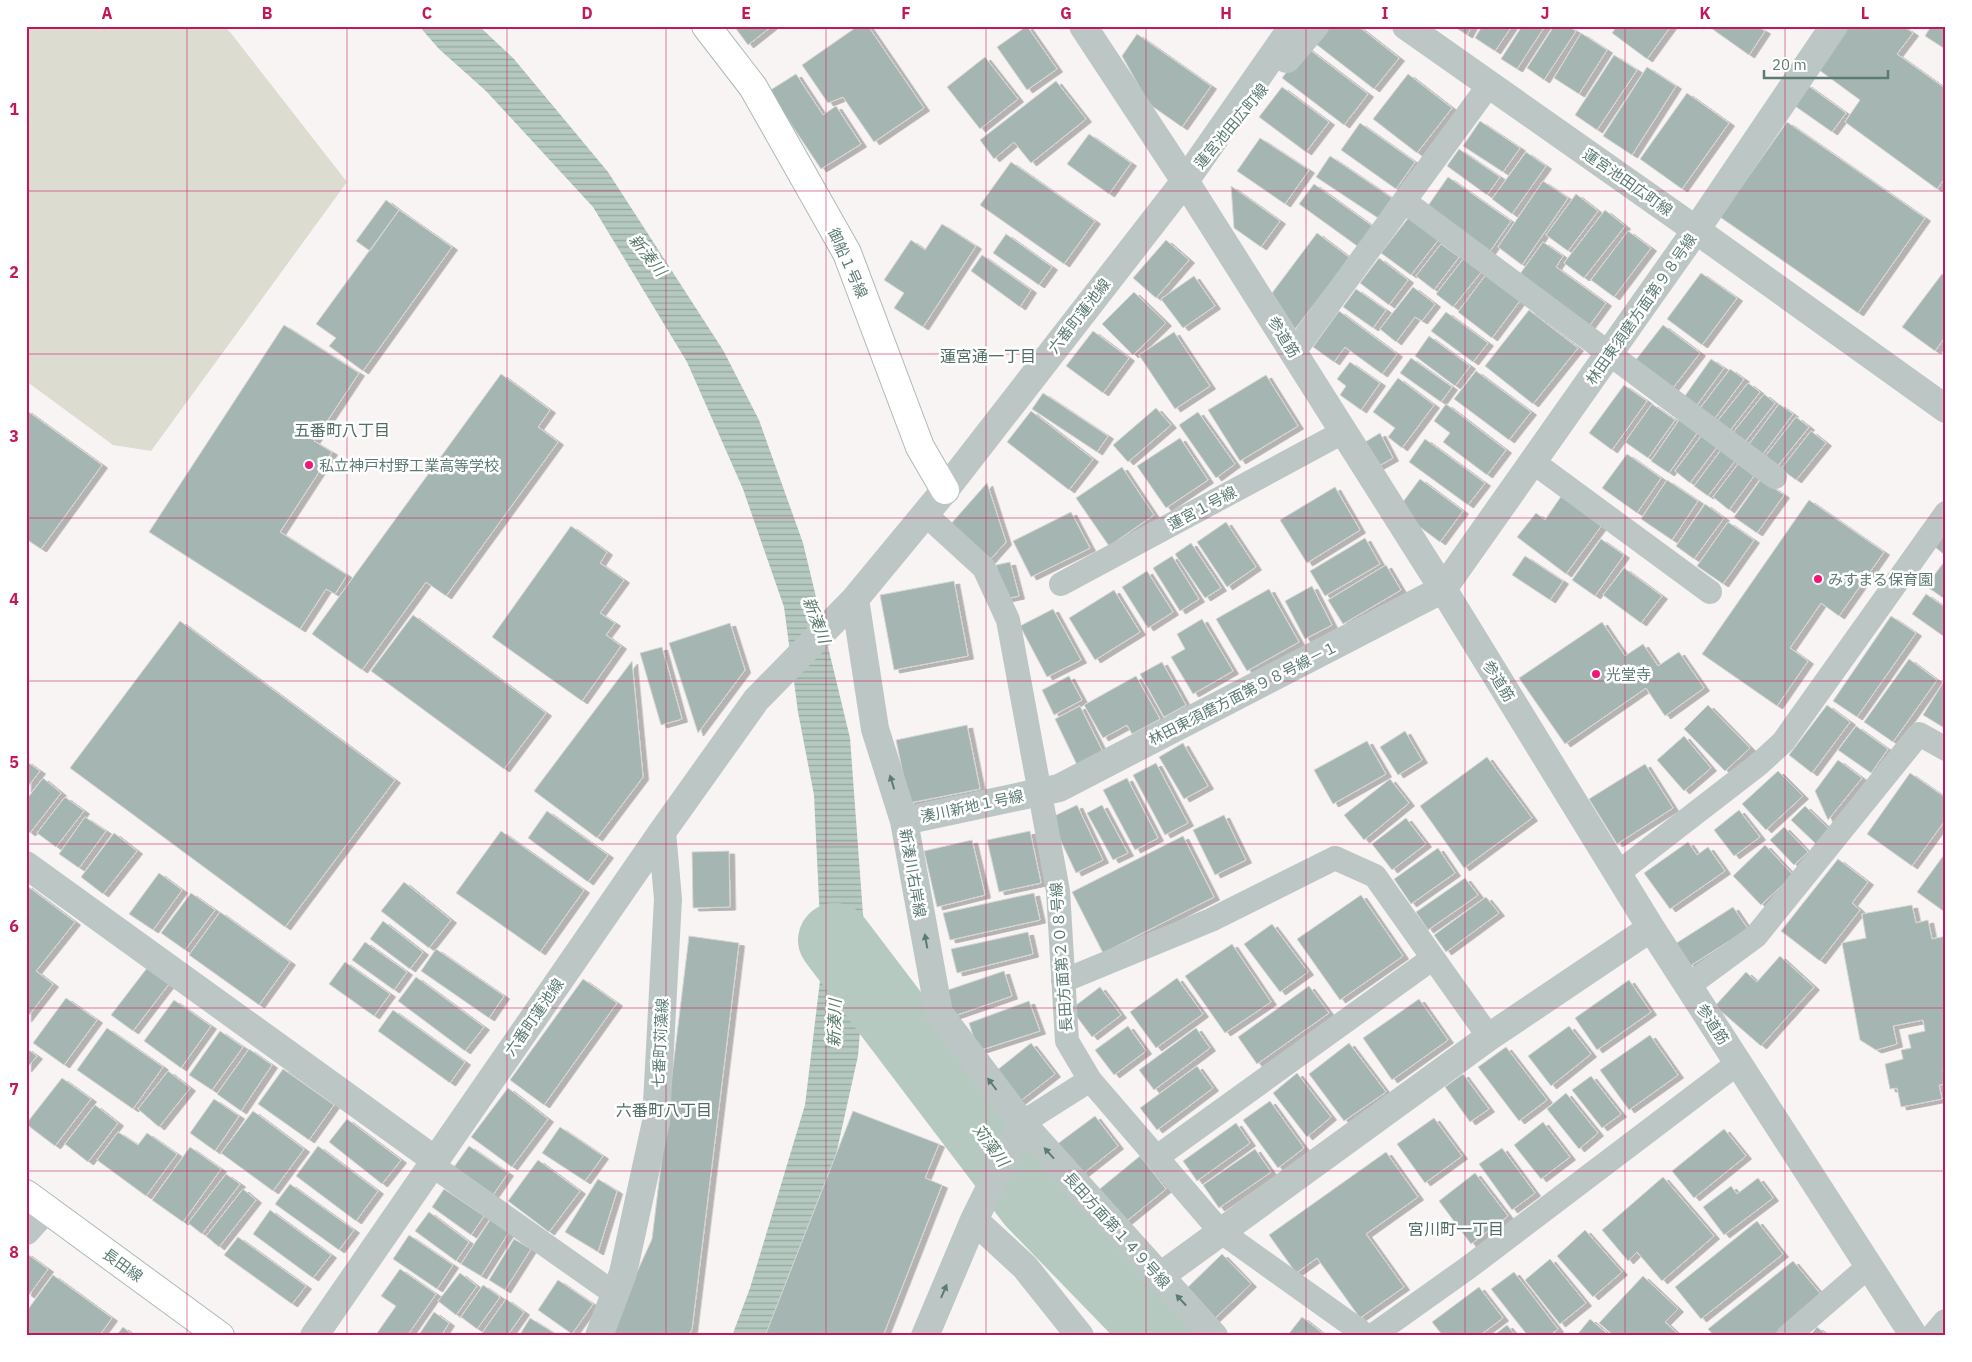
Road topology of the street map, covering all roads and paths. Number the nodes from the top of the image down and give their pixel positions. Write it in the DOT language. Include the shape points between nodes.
graph roads {
  1 [pos="706,26"];
  2 [pos="1083,26"];
  3 [pos="1293,26"];
  4 [pos="1315,26"];
  5 [pos="1406,26"];
  6 [pos="1834,26"];
  7 [pos="1489,85"];
  8 [pos="1185,181"];
  9 [pos="1404,201"];
  10 [pos="1696,230"];
  11 [pos="1294,352"];
  12 [pos="1609,354"];
  13 [pos="1946,409"];
  14 [pos="1343,432"];
  15 [pos="1533,462"];
  16 [pos="1775,477"];
  17 [pos="944,490"];
  18 [pos="1946,513"];
  19 [pos="925,514"];
  20 [pos="1061,584"];
  21 [pos="1443,589"];
  22 [pos="1710,592"];
  23 [pos="856,599"];
  24 [pos="1946,749"];
  25 [pos="1040,791"];
  26 [pos="904,821"];
  27 [pos="662,832"];
  28 [pos="26,865"];
  29 [pos="1618,873"];
  30 [pos="1651,928"];
  31 [pos="1433,958"];
  32 [pos="1063,981"];
  33 [pos="1688,986"];
  34 [pos="1489,1037"];
  35 [pos="1738,1063"];
  36 [pos="1090,1080"];
  37 [pos="1022,1123"];
  38 [pos="1157,1157"];
  39 [pos="433,1162"];
  40 [pos="36,1202"];
  41 [pos="974,1220"];
  42 [pos="1220,1231"];
  43 [pos="26,1232"];
  44 [pos="1869,1266"];
  45 [pos="1159,1277"];
  46 [pos="615,1294"];
  47 [pos="1946,1323"];
  48 [pos="220,1336"];
  49 [pos="314,1336"];
  50 [pos="599,1336"];
  51 [pos="925,1336"];
  52 [pos="1080,1336"];
  53 [pos="1214,1336"];
  54 [pos="1367,1336"];
  55 [pos="1372,1336"];
  56 [pos="1788,1336"];
  57 [pos="1914,1336"];
  58 [pos="1935,1336"];
  1 -- 17 [label="street, 御船１号線" via="754,86 847,253 920,446"];
  2 -- 8 [label="street, 参道筋"];
  3 -- 8 [label="street, 六番町蓮池線"];
  4 -- 8 [label="street, 蓮宮池田広町線"];
  5 -- 7 [label="street, 蓮宮池田広町線"];
  6 -- 10 [label="street, 林田東須磨方面第９８号線"];
  7 -- 9 [label="lane"];
  7 -- 10 [label="street, 蓮宮池田広町線"];
  8 -- 11 [label="street, 参道筋"];
  8 -- 17 [label="street, 六番町蓮池線"];
  9 -- 11 [label="lane"];
  9 -- 12 [label="lane"];
  10 -- 12 [label="street, 林田東須磨方面第９８号線"];
  10 -- 13 [label="street, 蓮宮池田広町線"];
  11 -- 14 [label="street, 参道筋"];
  12 -- 15 [label="street, 林田東須磨方面第９８号線"];
  12 -- 16 [label="lane"];
  14 -- 20 [label="lane, 蓮宮１号線"];
  14 -- 21 [label="street, 参道筋"];
  15 -- 21 [label="street, 林田東須磨方面第９８号線"];
  15 -- 22 [label="lane"];
  17 -- 19 [label="street, 六番町蓮池線"];
  18 -- 29 [label="lane" via="1784,742"];
  19 -- 23 [label="street, 六番町蓮池線"];
  19 -- 25 [label="lane, 長田方面第２０８号線" via="984,568 1008,620"];
  21 -- 25 [label="street, 林田東須磨方面第９８号線－１" via="1059,788"];
  21 -- 29 [label="street, 参道筋"];
  26 -- 23 [label="street, 新湊川右岸線, one-way" via="875,730"];
  23 -- 27 [label="street, 六番町蓮池線" via="756,700"];
  24 -- 33 [label="lane" via="1919,734 1756,936"];
  25 -- 26 [label="street, 湊川新地１号線"];
  25 -- 32 [label="lane, 長田方面第２０８号線" via="1058,891"];
  37 -- 26 [label="street, 新湊川右岸線, one-way" via="939,1013"];
  27 -- 39 [label="street, 六番町蓮池線"];
  27 -- 46 [label="street, 七番町苅藻線" via="668,900 656,1122 623,1273"];
  28 -- 39 [label="street"];
  29 -- 30 [label="street, 参道筋"];
  30 -- 33 [label="street, 参道筋"];
  30 -- 34 [label="street"];
  31 -- 32 [label="lane" via="1375,876 1335,858 1211,920"];
  31 -- 34 [label="lane"];
  31 -- 38 [label="lane"];
  32 -- 36 [label="lane, 長田方面第２０８号線" via="1067,1041"];
  33 -- 35 [label="street, 参道筋"];
  34 -- 42 [label="street"];
  35 -- 44 [label="street, 参道筋"];
  35 -- 55 [label="lane" via="1469,1267"];
  36 -- 37 [label="lane"];
  36 -- 38 [label="lane, 長田方面第２０８号線"];
  37 -- 41 [label="street"];
  45 -- 37 [label="street, 長田方面第１４９号線, one-way"];
  38 -- 42 [label="lane, 長田方面第２０８号線"];
  39 -- 46 [label="lane"];
  39 -- 49 [label="street, 六番町蓮池線"];
  40 -- 43 [label="street"];
  40 -- 48 [label="street, 長田線"];
  51 -- 41 [label="street, one-way"];
  41 -- 52 [label="street" via="1025,1267"];
  42 -- 45 [label="street"];
  42 -- 54 [label="lane, 長田方面第２０８号線"];
  44 -- 56 [label="lane"];
  44 -- 57 [label="street, 参道筋"];
  53 -- 45 [label="street, 長田方面第１４９号線, one-way"];
  46 -- 50 [label="street, 七番町苅藻線"];
  47 -- 58 [label="street"];
}
